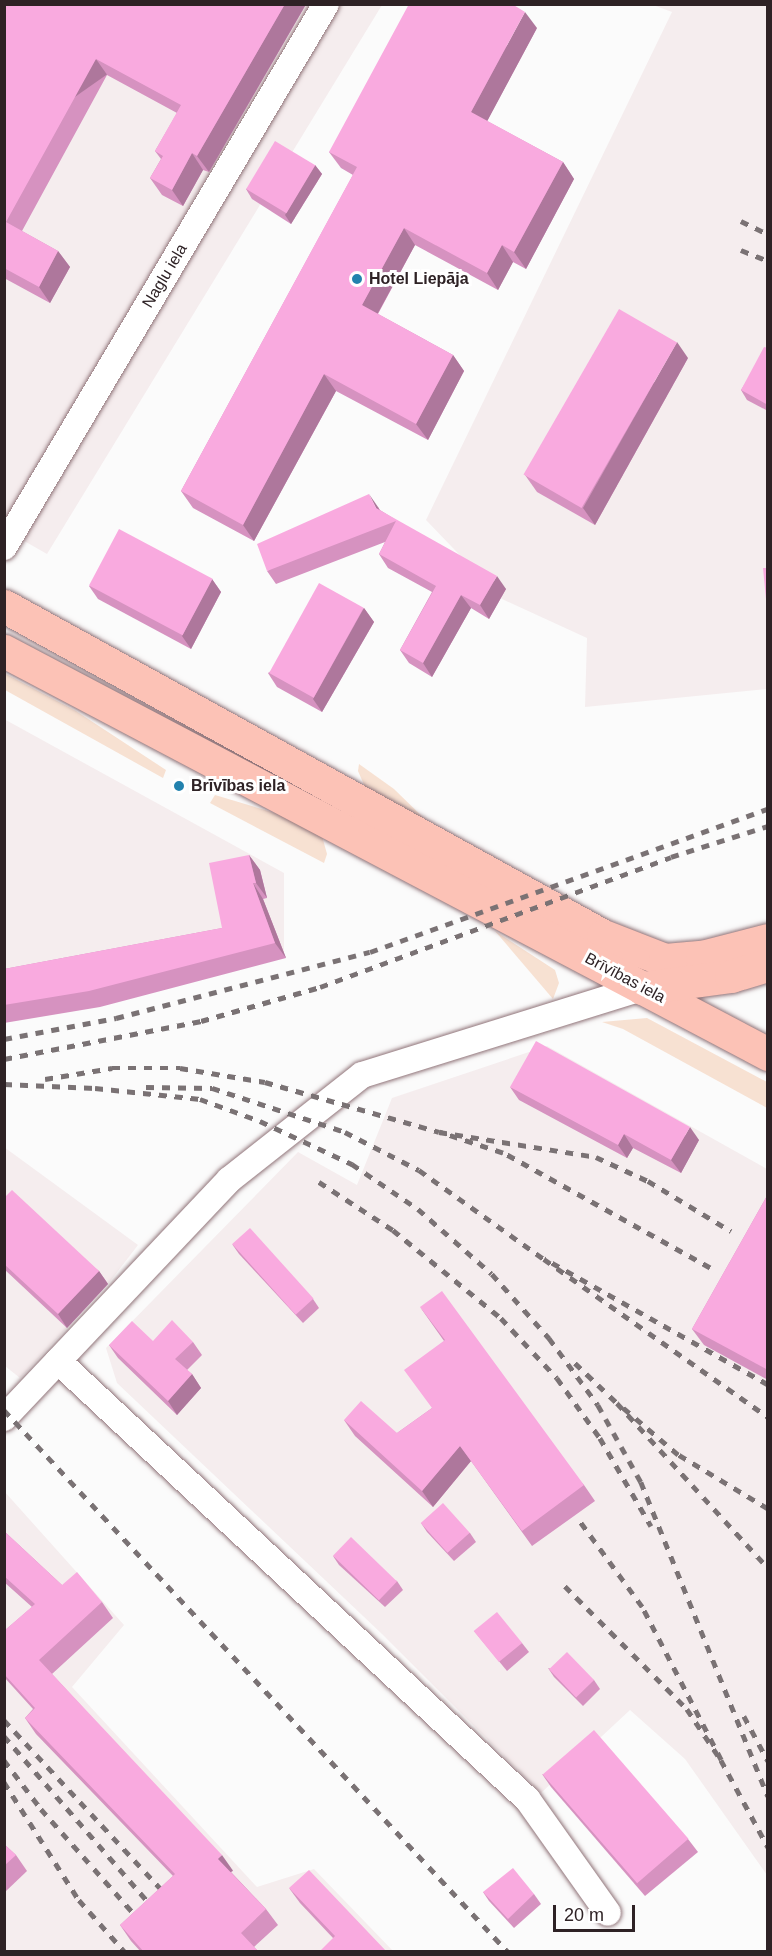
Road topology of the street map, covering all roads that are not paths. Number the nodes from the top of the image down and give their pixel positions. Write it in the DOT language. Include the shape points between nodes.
graph roads {
  1 [pos="326,4"];
  2 [pos="4,547"];
  3 [pos="4,606"];
  4 [pos="4,651"];
  5 [pos="768,940"];
  6 [pos="768,965"];
  7 [pos="642,987"];
  8 [pos="768,1054"];
  9 [pos="58,1361"];
  10 [pos="4,1418"];
  11 [pos="608,1913"];
  1 -- 2 [label="street, Naglu iela"];
  3 -- 5 [label="highway, Brīvības iela" via="603,936 665,960 702,957"];
  4 -- 7 [label="highway, Brīvības iela"];
  6 -- 7 [label="highway" via="731,976"];
  7 -- 8 [label="highway, Brīvības iela"];
  7 -- 9 [label="street" via="362,1075 229,1180"];
  9 -- 10 [label="street"];
  9 -- 11 [label="street" via="528,1800"];
}
